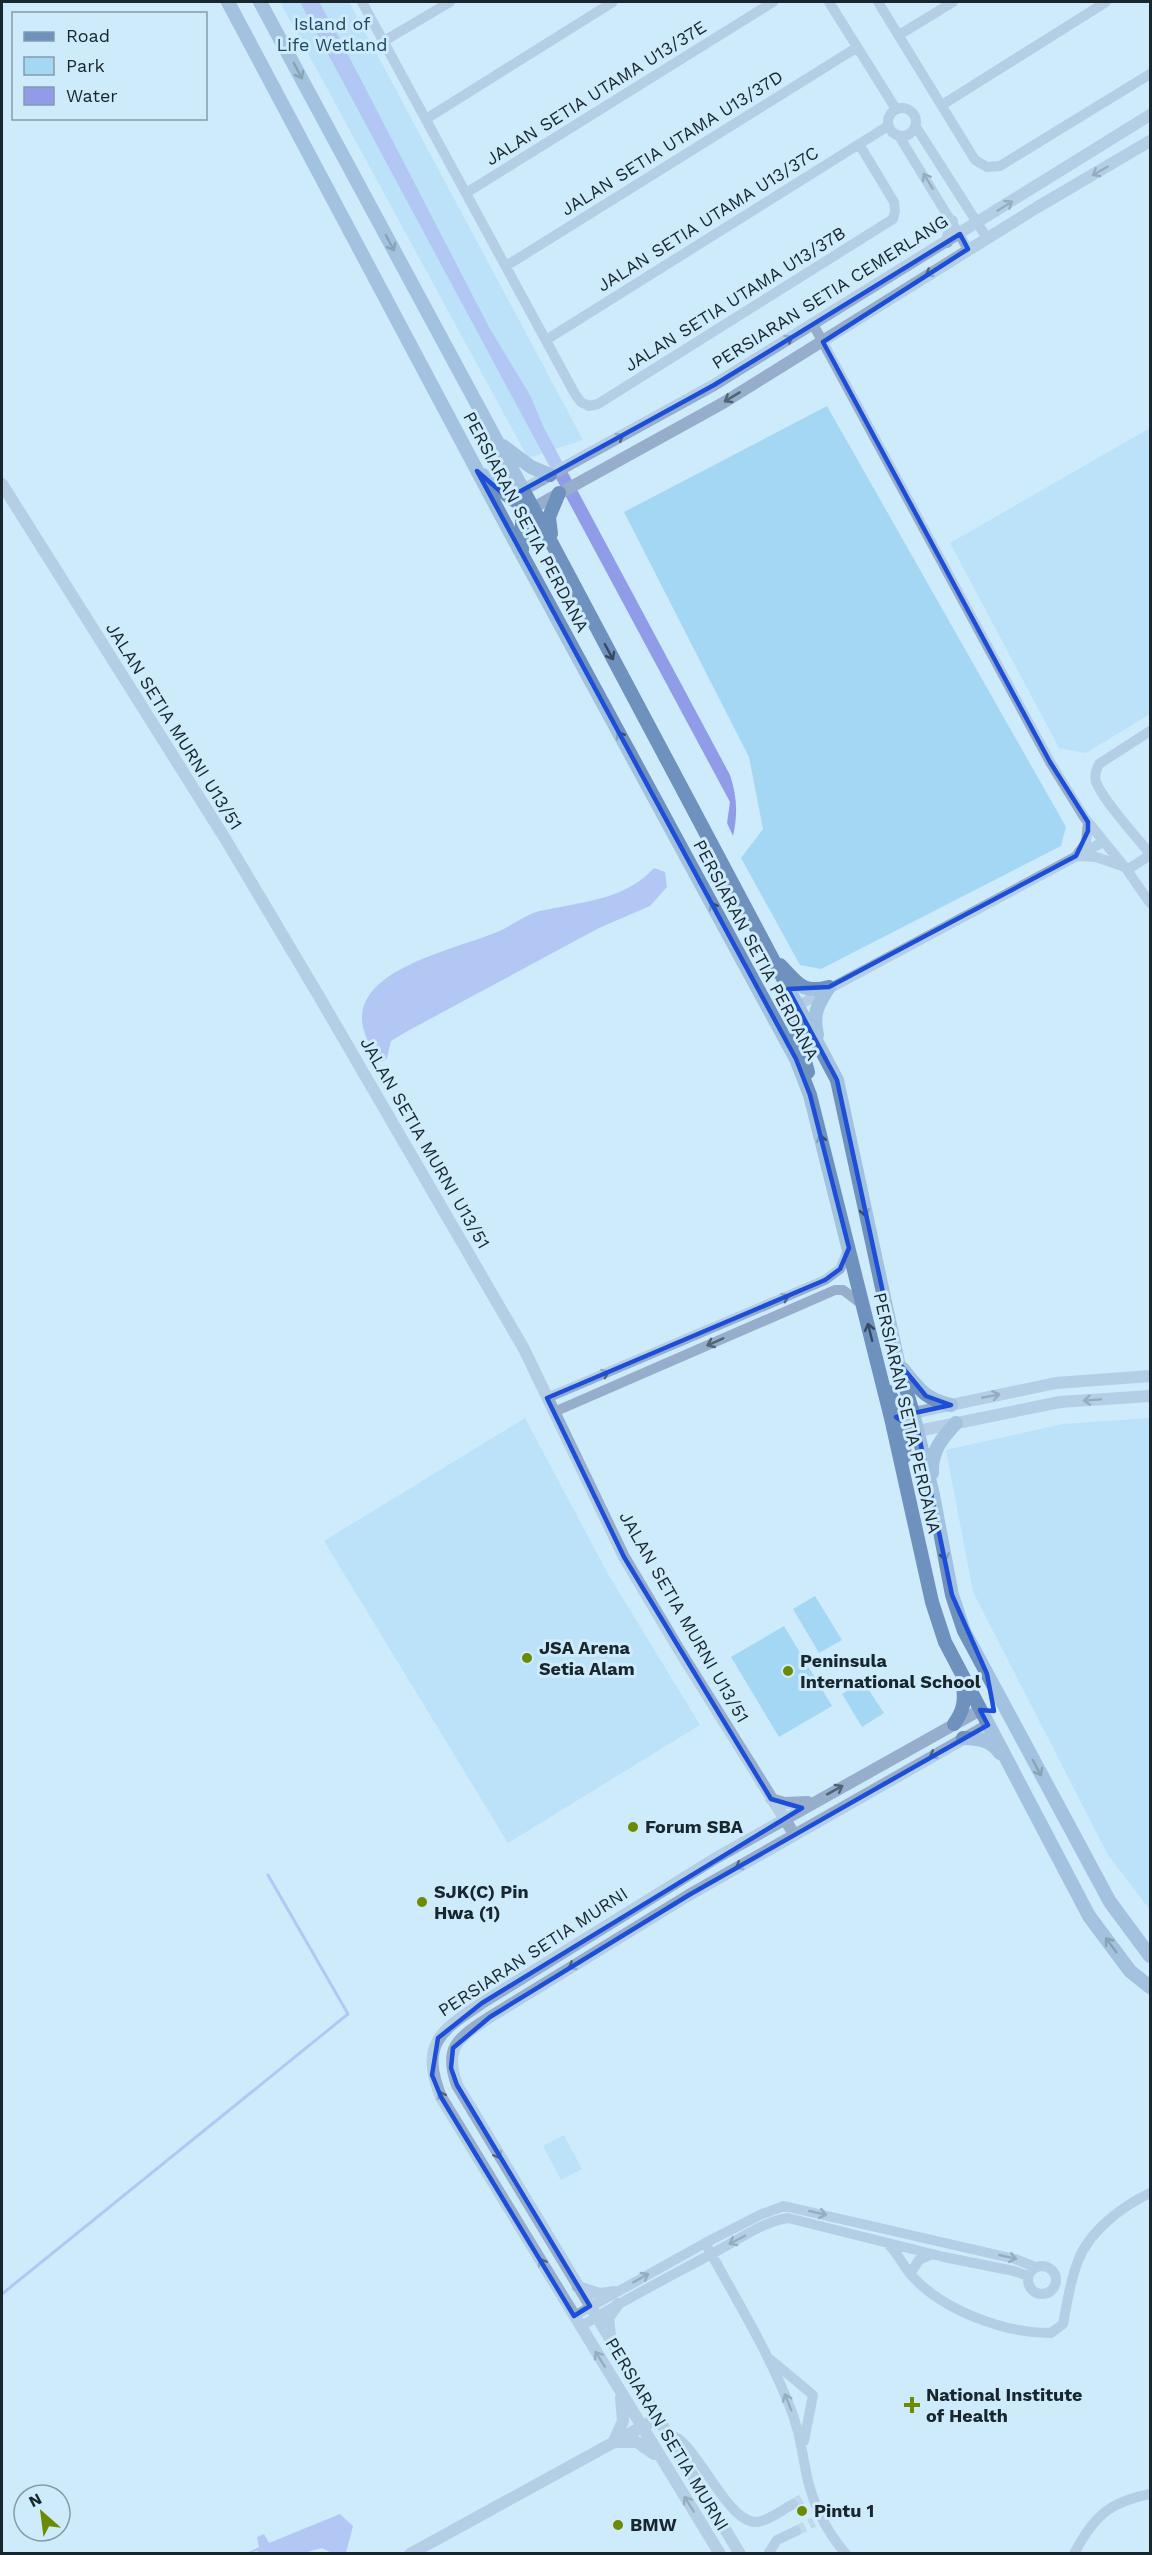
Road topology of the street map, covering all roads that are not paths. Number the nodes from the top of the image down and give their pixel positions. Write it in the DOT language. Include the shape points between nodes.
graph roads {
  1 [pos="228,2"];
  2 [pos="260,2"];
  3 [pos="362,2"];
  4 [pos="450,2"];
  5 [pos="613,2"];
  6 [pos="773,2"];
  7 [pos="828,2"];
  8 [pos="878,2"];
  9 [pos="953,2"];
  10 [pos="1106,2"];
  11 [pos="899,35"];
  12 [pos="384,41"];
  13 [pos="856,48"];
  14 [pos="1150,74"];
  15 [pos="942,105"];
  16 [pos="896,109"];
  17 [pos="1150,115"];
  18 [pos="426,118"];
  19 [pos="888,126"];
  20 [pos="916,128"];
  21 [pos="899,136"];
  22 [pos="1150,142"];
  23 [pos="859,144"];
  24 [pos="466,193"];
  25 [pos="978,218"];
  26 [pos="952,221"];
  27 [pos="960,234"];
  28 [pos="987,238"];
  29 [pos="947,242"];
  30 [pos="969,249"];
  31 [pos="506,266"];
  32 [pos="813,324"];
  33 [pos="546,340"];
  34 [pos="823,342"];
  35 [pos="497,441"];
  36 [pos="477,471"];
  37 [pos="551,475"];
  38 [pos="2,484"];
  39 [pos="523,490"];
  40 [pos="560,493"];
  41 [pos="527,506"];
  42 [pos="554,547"];
  43 [pos="522,555"];
  44 [pos="1150,731"];
  45 [pos="1088,822"];
  46 [pos="1103,842"];
  47 [pos="1150,854"];
  48 [pos="1076,856"];
  49 [pos="1126,869"];
  50 [pos="1150,903"];
  51 [pos="770,955"];
  52 [pos="829,987"];
  53 [pos="797,1005"];
  54 [pos="823,1054"];
  55 [pos="808,1089"];
  56 [pos="849,1248"];
  57 [pos="863,1305"];
  58 [pos="897,1362"];
  59 [pos="1150,1376"];
  60 [pos="883,1386"];
  61 [pos="1150,1396"];
  62 [pos="548,1398"];
  63 [pos="951,1405"];
  64 [pos="554,1412"];
  65 [pos="912,1423"];
  66 [pos="956,1423"];
  67 [pos="903,1471"];
  68 [pos="933,1495"];
  69 [pos="987,1674"];
  70 [pos="963,1675"];
  71 [pos="987,1711"];
  72 [pos="954,1724"];
  73 [pos="988,1725"];
  74 [pos="1020,1737"];
  75 [pos="963,1738"];
  76 [pos="1013,1769"];
  77 [pos="771,1799"];
  78 [pos="814,1802"];
  79 [pos="784,1818"];
  80 [pos="758,1833"];
  81 [pos="794,1834"];
  82 [pos="1150,1956"];
  83 [pos="1150,1987"];
  84 [pos="1150,2193"];
  85 [pos="705,2243"];
  86 [pos="887,2243"];
  87 [pos="711,2254"];
  88 [pos="934,2254"];
  89 [pos="910,2274"];
  90 [pos="577,2286"];
  91 [pos="616,2298"];
  92 [pos="593,2312"];
  93 [pos="577,2321"];
  94 [pos="612,2343"];
  95 [pos="769,2359"];
  96 [pos="618,2388"];
  97 [pos="658,2418"];
  98 [pos="641,2427"];
  99 [pos="668,2434"];
  100 [pos="613,2442"];
  101 [pos="803,2447"];
  102 [pos="665,2466"];
  103 [pos="812,2493"];
  104 [pos="1150,2494"];
  105 [pos="796,2530"];
  106 [pos="410,2553"];
  107 [pos="720,2553"];
  108 [pos="740,2553"];
  109 [pos="768,2553"];
  110 [pos="846,2553"];
  111 [pos="1074,2553"];
  1 -- 36 [label="main road, PERSIARAN SETIA PERDANA"];
  2 -- 35 [label="main road, PERSIARAN SETIA PERDANA, one-way"];
  3 -- 12 [label="street"];
  4 -- 12 [label="street"];
  5 -- 18 [label="street"];
  6 -- 24 [label="street, JALAN SETIA UTAMA U13/37E"];
  7 -- 13 [label="street"];
  8 -- 11 [label="street"];
  9 -- 11 [label="street"];
  10 -- 15 [label="street"];
  11 -- 15 [label="street"];
  12 -- 18 [label="street"];
  13 -- 16 [label="street"];
  13 -- 31 [label="street, JALAN SETIA UTAMA U13/37D"];
  14 -- 15 [label="street" via="1000,166 987,167 975,160"];
  16 -- 19 [label="street"];
  16 -- 20 [label="street" via="912,111"];
  25 -- 17 [label="street, PERSIARAN SETIA CEMERLANG, one-way"];
  18 -- 24 [label="street"];
  19 -- 21 [label="street"];
  19 -- 23 [label="street, JALAN SETIA UTAMA U13/37C"];
  20 -- 21 [label="street" via="909,135"];
  20 -- 25 [label="street"];
  26 -- 21 [label="street, one-way"];
  22 -- 28 [label="street, PERSIARAN SETIA CEMERLANG, one-way"];
  23 -- 33 [label="street, JALAN SETIA UTAMA U13/37C"];
  23 -- 33 [label="street, JALAN SETIA UTAMA U13/37B" via="894,202 893,219 598,404 589,406 581,402"];
  24 -- 31 [label="street"];
  25 -- 27 [label="street, PERSIARAN SETIA CEMERLANG"];
  25 -- 28 [label="street"];
  26 -- 27 [label="street"];
  26 -- 29 [label="street"];
  27 -- 29 [label="street, PERSIARAN SETIA CEMERLANG"];
  27 -- 30 [label="street"];
  28 -- 30 [label="street, PERSIARAN SETIA CEMERLANG"];
  29 -- 32 [label="street, PERSIARAN SETIA CEMERLANG"];
  30 -- 34 [label="street, PERSIARAN SETIA CEMERLANG, one-way"];
  31 -- 33 [label="street"];
  32 -- 34 [label="street"];
  37 -- 32 [label="street, PERSIARAN SETIA CEMERLANG, one-way" via="714,385"];
  34 -- 40 [label="street, PERSIARAN SETIA CEMERLANG, one-way" via="723,403"];
  34 -- 45 [label="street" via="1044,752"];
  35 -- 37 [label="main road" via="520,460"];
  35 -- 39 [label="main road, PERSIARAN SETIA PERDANA"];
  36 -- 41 [label="main road" via="507,497"];
  36 -- 43 [label="main road, PERSIARAN SETIA PERDANA"];
  37 -- 39 [label="street, PERSIARAN SETIA CEMERLANG"];
  38 -- 62 [label="street, JALAN SETIA MURNI U13/51" via="308,978 524,1349"];
  39 -- 41 [label="main road, PERSIARAN SETIA PERDANA"];
  40 -- 41 [label="street, PERSIARAN SETIA CEMERLANG"];
  40 -- 42 [label="main road" via="549,517"];
  41 -- 42 [label="main road, PERSIARAN SETIA PERDANA"];
  41 -- 43 [label="main road"];
  42 -- 51 [label="main road, PERSIARAN SETIA PERDANA, one-way"];
  55 -- 43 [label="main road, PERSIARAN SETIA PERDANA, one-way" via="796,1059"];
  44 -- 47 [label="street" via="1099,764 1095,773 1096,782"];
  45 -- 46 [label="street"];
  45 -- 48 [label="street" via="1086,843"];
  46 -- 48 [label="street"];
  46 -- 49 [label="street"];
  47 -- 49 [label="street"];
  48 -- 49 [label="street" via="1096,857"];
  48 -- 52 [label="street"];
  49 -- 50 [label="street"];
  51 -- 52 [label="main road" via="801,987 816,991"];
  51 -- 53 [label="main road, PERSIARAN SETIA PERDANA"];
  52 -- 53 [label="street"];
  52 -- 54 [label="main road" via="816,1008 814,1020"];
  53 -- 54 [label="main road, PERSIARAN SETIA PERDANA"];
  53 -- 55 [label="main road" via="795,1025 807,1065"];
  54 -- 58 [label="main road, PERSIARAN SETIA PERDANA, one-way" via="837,1080"];
  56 -- 55 [label="main road, PERSIARAN SETIA PERDANA, one-way"];
  56 -- 57 [label="main road, PERSIARAN SETIA PERDANA"];
  62 -- 56 [label="street, one-way" via="825,1280 840,1269"];
  60 -- 57 [label="main road, PERSIARAN SETIA PERDANA, one-way"];
  57 -- 64 [label="street, one-way" via="843,1290 835,1290"];
  58 -- 63 [label="main road" via="926,1396"];
  58 -- 65 [label="main road, PERSIARAN SETIA PERDANA"];
  63 -- 59 [label="street, one-way" via="1056,1383"];
  60 -- 65 [label="main road"];
  60 -- 67 [label="main road, PERSIARAN SETIA PERDANA"];
  61 -- 66 [label="street, one-way" via="1060,1402"];
  62 -- 64 [label="street, JALAN SETIA MURNI U13/51"];
  63 -- 65 [label="street"];
  64 -- 77 [label="street, JALAN SETIA MURNI U13/51" via="624,1557"];
  65 -- 66 [label="street"];
  65 -- 67 [label="main road"];
  65 -- 68 [label="main road, PERSIARAN SETIA PERDANA"];
  66 -- 68 [label="main road" via="935,1451"];
  67 -- 70 [label="main road, PERSIARAN SETIA PERDANA" via="932,1602 945,1642"];
  68 -- 69 [label="main road, PERSIARAN SETIA PERDANA, one-way" via="952,1595 964,1631"];
  69 -- 71 [label="main road" via="995,1702"];
  69 -- 74 [label="main road, PERSIARAN SETIA PERDANA"];
  70 -- 71 [label="main road, PERSIARAN SETIA PERDANA"];
  70 -- 72 [label="main road" via="965,1703"];
  71 -- 72 [label="street, PERSIARAN SETIA MURNI"];
  71 -- 73 [label="main road"];
  71 -- 74 [label="main road, PERSIARAN SETIA PERDANA" via="1003,1717"];
  78 -- 72 [label="street, PERSIARAN SETIA MURNI, one-way"];
  73 -- 75 [label="street, PERSIARAN SETIA MURNI"];
  73 -- 76 [label="main road"];
  74 -- 82 [label="main road, PERSIARAN SETIA PERDANA, one-way" via="1110,1902"];
  75 -- 76 [label="main road" via="991,1743"];
  75 -- 81 [label="street, PERSIARAN SETIA MURNI, one-way"];
  83 -- 76 [label="main road, one-way" via="1130,1971 1089,1916"];
  77 -- 78 [label="street"];
  77 -- 79 [label="street, JALAN SETIA MURNI U13/51"];
  77 -- 80 [label="street" via="771,1815"];
  78 -- 79 [label="street, PERSIARAN SETIA MURNI"];
  79 -- 80 [label="street, PERSIARAN SETIA MURNI"];
  79 -- 81 [label="street, JALAN SETIA MURNI U13/51"];
  93 -- 80 [label="street, PERSIARAN SETIA MURNI, one-way" via="441,2097 432,2075 432,2055 438,2038 482,2003"];
  81 -- 90 [label="street, PERSIARAN SETIA MURNI, one-way" via="497,2012 453,2048 451,2068 457,2085"];
  84 -- 89 [label="street" via="1114,2216 1085,2248 1078,2259 1063,2324 1051,2332 1021,2329 962,2313"];
  85 -- 87 [label="street"];
  85 -- 88 [label="street, one-way" via="784,2206 1015,2259 1032,2272"];
  91 -- 85 [label="street, one-way"];
  86 -- 87 [label="street, one-way" via="788,2218"];
  86 -- 88 [label="street"];
  86 -- 89 [label="street" via="899,2254"];
  87 -- 91 [label="street"];
  87 -- 95 [label="street"];
  88 -- 89 [label="street" via="919,2260"];
  90 -- 91 [label="street"];
  90 -- 92 [label="street, PERSIARAN SETIA MURNI"];
  91 -- 92 [label="street"];
  91 -- 94 [label="street" via="608,2318"];
  92 -- 93 [label="street"];
  92 -- 94 [label="street, PERSIARAN SETIA MURNI"];
  96 -- 93 [label="street, PERSIARAN SETIA MURNI, one-way"];
  94 -- 97 [label="street, PERSIARAN SETIA MURNI"];
  101 -- 95 [label="street, one-way"];
  95 -- 101 [label="street" via="813,2395"];
  96 -- 98 [label="street, PERSIARAN SETIA MURNI"];
  96 -- 100 [label="street" via="623,2421"];
  97 -- 98 [label="street"];
  97 -- 99 [label="street, PERSIARAN SETIA MURNI"];
  98 -- 100 [label="street"];
  98 -- 102 [label="street, PERSIARAN SETIA MURNI"];
  99 -- 103 [label="street" via="680,2439 740,2516 749,2520 757,2522"];
  99 -- 108 [label="street, PERSIARAN SETIA MURNI"];
  100 -- 102 [label="street" via="637,2442"];
  100 -- 106 [label="street"];
  101 -- 103 [label="street"];
  107 -- 102 [label="street, PERSIARAN SETIA MURNI, one-way"];
  103 -- 110 [label="street" via="818,2520"];
  104 -- 111 [label="street" via="1100,2514"];
  105 -- 109 [label="street" via="777,2540"];
}
